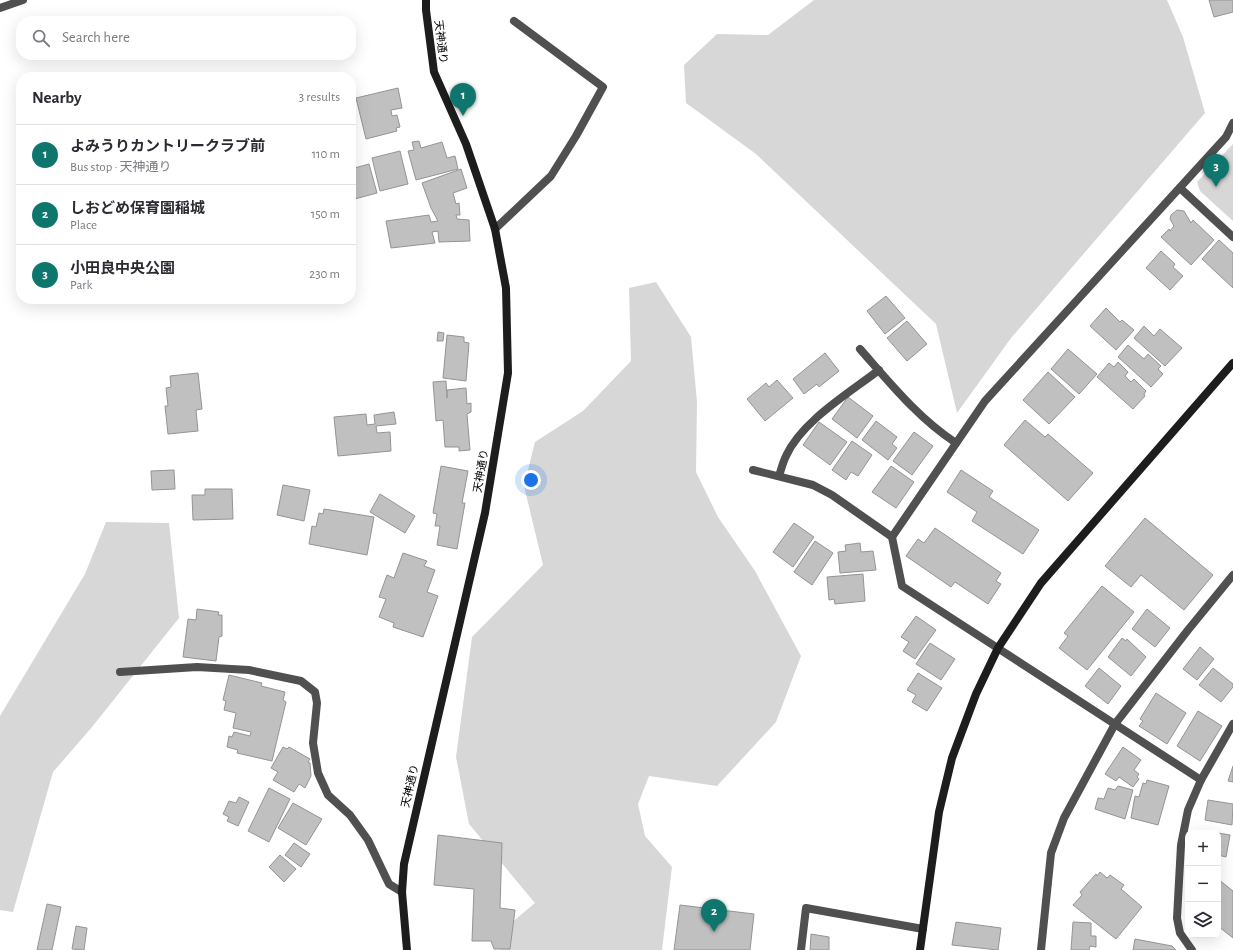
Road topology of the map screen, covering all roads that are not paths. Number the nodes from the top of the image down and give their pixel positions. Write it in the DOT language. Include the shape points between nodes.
graph roads {
  1 [pos="23,0"];
  2 [pos="426,0"];
  3 [pos="0,8"];
  4 [pos="514,21"];
  5 [pos="1233,123"];
  6 [pos="1180,188"];
  7 [pos="495,229"];
  8 [pos="1233,237"];
  9 [pos="860,349"];
  10 [pos="1233,362"];
  11 [pos="879,370"];
  12 [pos="956,443"];
  13 [pos="753,470"];
  14 [pos="779,476"];
  15 [pos="892,537"];
  16 [pos="1233,575"];
  17 [pos="998,648"];
  18 [pos="120,672"];
  19 [pos="1115,724"];
  20 [pos="1233,724"];
  21 [pos="1201,780"];
  22 [pos="402,892"];
  23 [pos="923,929"];
  24 [pos="407,950"];
  25 [pos="801,950"];
  26 [pos="920,950"];
  27 [pos="1042,950"];
  28 [pos="1192,950"];
  1 -- 3 [label="street"];
  2 -- 7 [label="street, 天神通り" via="434,72 466,144"];
  4 -- 7 [label="street" via="603,87 551,176"];
  5 -- 6 [label="street" via="1226,137"];
  6 -- 8 [label="street"];
  6 -- 12 [label="street" via="986,402"];
  7 -- 22 [label="street, 天神通り" via="506,288 508,373 485,513 404,864"];
  9 -- 11 [label="street"];
  10 -- 17 [label="street" via="1041,583"];
  11 -- 12 [label="street" via="917,413"];
  11 -- 14 [label="street" via="816,419 798,437 786,455"];
  12 -- 15 [label="street"];
  13 -- 14 [label="street"];
  14 -- 15 [label="street" via="813,485 832,495"];
  15 -- 17 [label="street" via="902,586"];
  16 -- 19 [label="street"];
  17 -- 19 [label="street"];
  17 -- 23 [label="street" via="976,694 952,758 939,812"];
  18 -- 22 [label="street" via="197,667 249,670 301,681 315,692 317,703 313,743 318,773 328,795 350,815 368,840 389,884"];
  19 -- 21 [label="street"];
  19 -- 27 [label="street" via="1064,818 1051,853"];
  20 -- 21 [label="street"];
  21 -- 28 [label="street" via="1188,810 1181,845 1177,918 1180,933"];
  22 -- 24 [label="street, 天神通り"];
  23 -- 25 [label="street" via="806,908"];
  23 -- 26 [label="street"];
}
